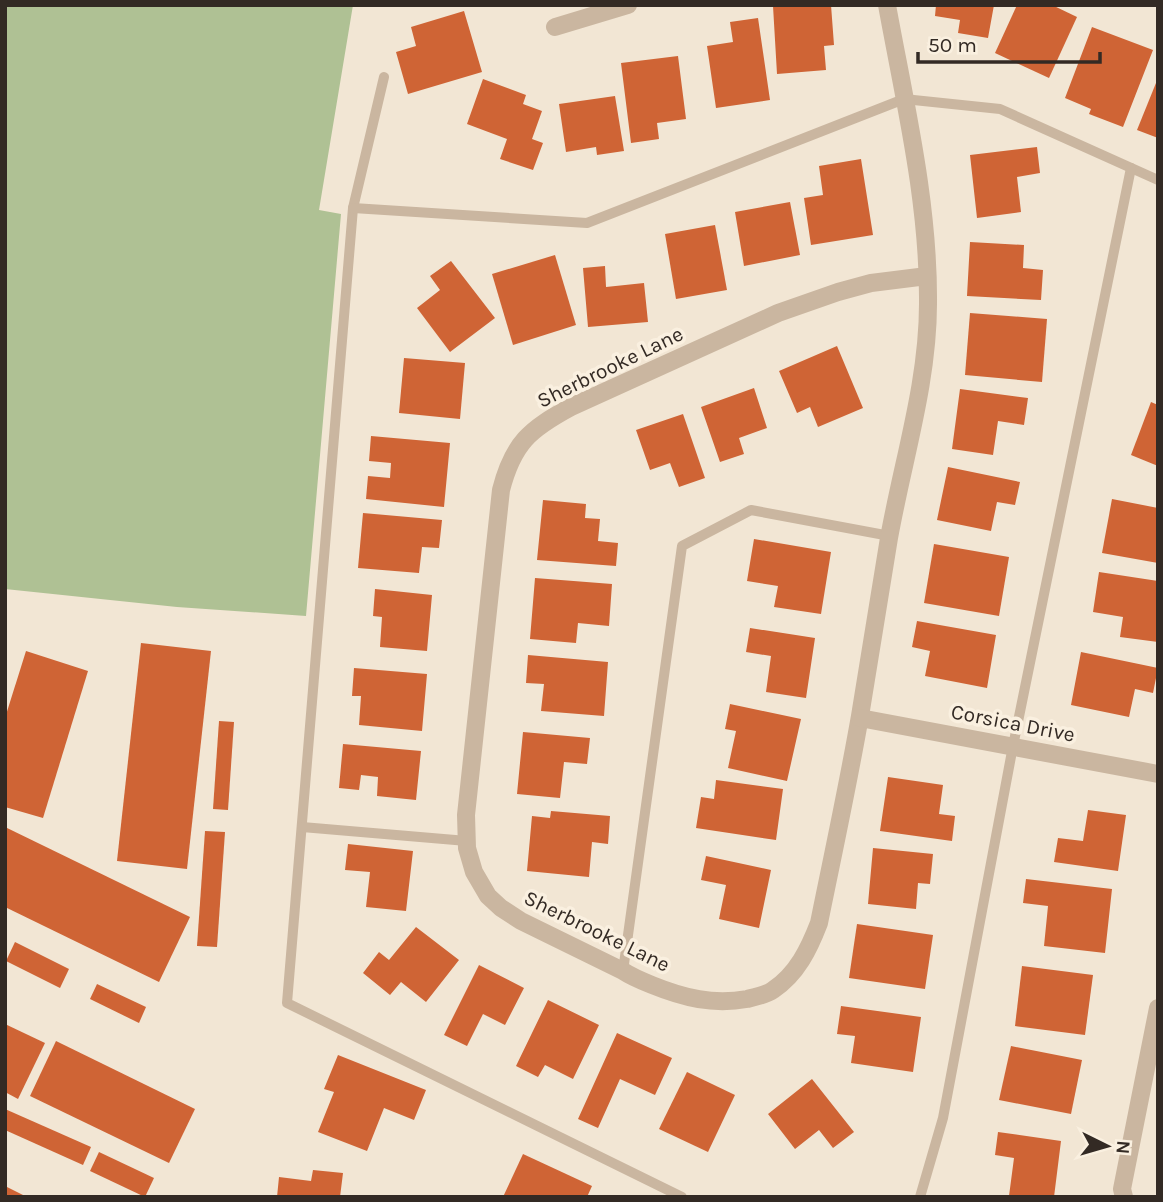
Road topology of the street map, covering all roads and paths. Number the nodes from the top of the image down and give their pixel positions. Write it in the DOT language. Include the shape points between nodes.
graph roads {
  1 [pos="628,5"];
  2 [pos="887,5"];
  3 [pos="555,27"];
  4 [pos="384,77"];
  5 [pos="904,99"];
  6 [pos="1131,169"];
  7 [pos="1158,180"];
  8 [pos="353,208"];
  9 [pos="927,276"];
  10 [pos="890,536"];
  11 [pos="860,718"];
  12 [pos="1013,746"];
  13 [pos="1158,774"];
  14 [pos="302,827"];
  15 [pos="467,841"];
  16 [pos="623,971"];
  17 [pos="1158,1008"];
  18 [pos="682,1197"];
  19 [pos="920,1197"];
  20 [pos="1124,1197"];
  1 -- 3 [label="street"];
  2 -- 5 [label="street, Sherbrooke Lane"];
  4 -- 8 [label="lane"];
  5 -- 6 [label="lane" via="1000,109"];
  5 -- 8 [label="lane" via="587,223"];
  5 -- 9 [label="street, Sherbrooke Lane" via="919,184"];
  6 -- 7 [label="lane"];
  6 -- 12 [label="lane"];
  8 -- 14 [label="lane"];
  9 -- 10 [label="street, Sherbrooke Lane" via="923,373"];
  9 -- 15 [label="street, Sherbrooke Lane" via="871,283 778,313 571,407 527,436 506,469 501,490 466,815"];
  10 -- 11 [label="street, Sherbrooke Lane"];
  10 -- 16 [label="lane" via="751,510 682,546"];
  11 -- 12 [label="street, Corsica Drive"];
  11 -- 16 [label="street, Sherbrooke Lane" via="819,923 796,968 771,991 730,1002 671,993"];
  12 -- 13 [label="street, Corsica Drive"];
  12 -- 19 [label="lane" via="943,1118"];
  14 -- 15 [label="lane"];
  14 -- 18 [label="lane" via="287,1003"];
  15 -- 16 [label="street, Sherbrooke Lane" via="474,872 501,908"];
  17 -- 20 [label="street"];
}
